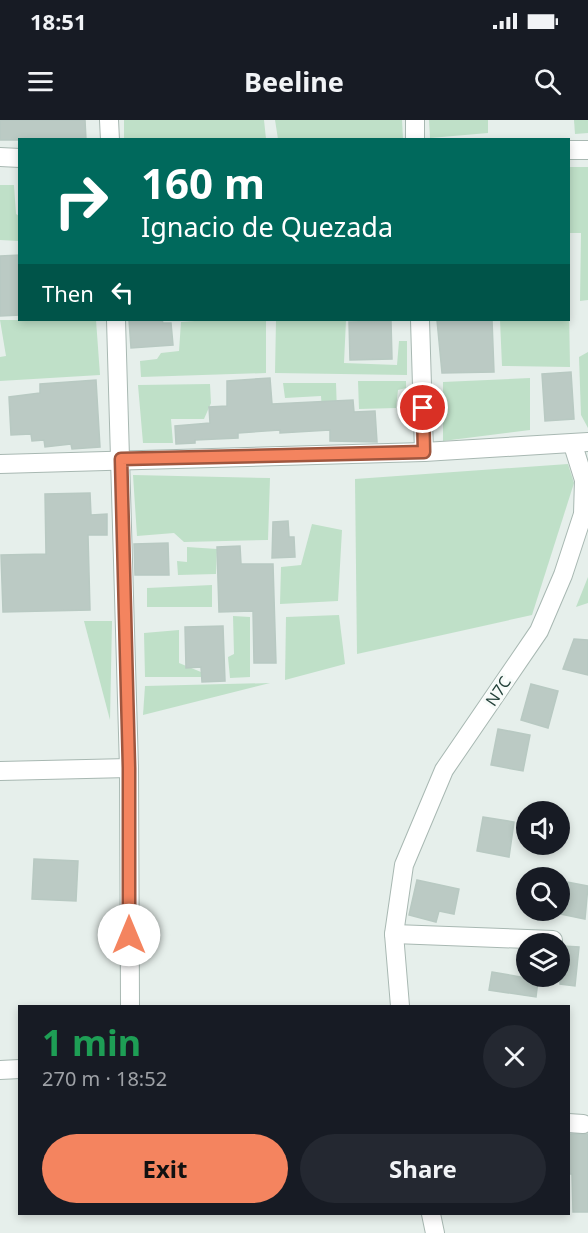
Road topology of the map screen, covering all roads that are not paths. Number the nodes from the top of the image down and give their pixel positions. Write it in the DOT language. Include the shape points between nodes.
graph roads {
  1 [pos="109,120"];
  2 [pos="415,120"];
  3 [pos="110,138"];
  4 [pos="415,138"];
  5 [pos="570,150"];
  6 [pos="588,150"];
  7 [pos="0,157"];
  8 [pos="18,158"];
  9 [pos="116,321"];
  10 [pos="420,321"];
  11 [pos="580,443"];
  12 [pos="424,452"];
  13 [pos="121,459"];
  14 [pos="0,464"];
  15 [pos="129,768"];
  16 [pos="0,771"];
  17 [pos="394,934"];
  18 [pos="516,939"];
  19 [pos="129,1005"];
  20 [pos="400,1005"];
  21 [pos="18,1069"];
  22 [pos="0,1070"];
  23 [pos="431,1215"];
  24 [pos="435,1233"];
  1 -- 3 [label="street"];
  2 -- 4 [label="street"];
  5 -- 6 [label="street"];
  7 -- 8 [label="street"];
  9 -- 13 [label="street"];
  10 -- 12 [label="street"];
  11 -- 12 [label="street"];
  11 -- 17 [label="street, N7C" via="583,514 564,575 539,631 444,770 404,865"];
  12 -- 13 [label="street"];
  13 -- 14 [label="street"];
  13 -- 15 [label="street"];
  15 -- 16 [label="street"];
  15 -- 19 [label="street"];
  17 -- 18 [label="street"];
  17 -- 20 [label="street, N7C"];
  21 -- 22 [label="street"];
  23 -- 24 [label="street"];
}
